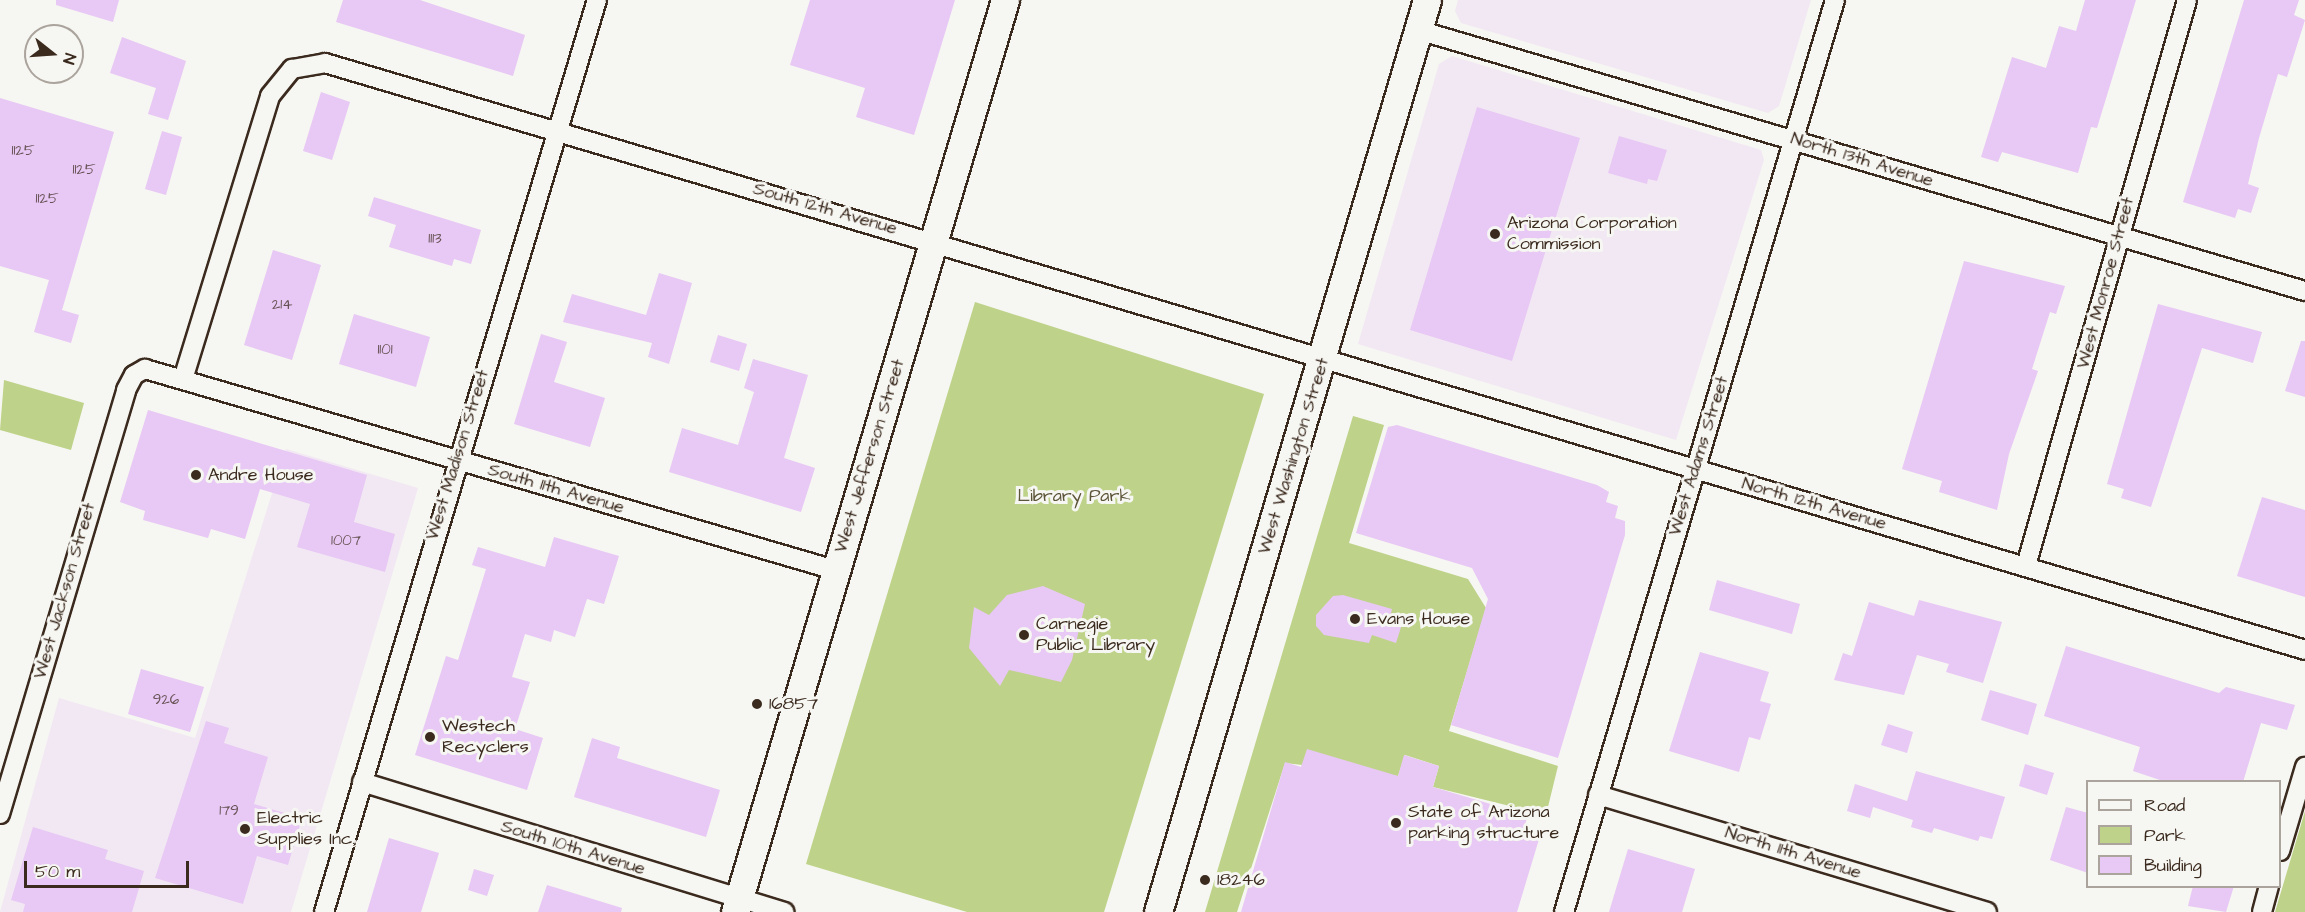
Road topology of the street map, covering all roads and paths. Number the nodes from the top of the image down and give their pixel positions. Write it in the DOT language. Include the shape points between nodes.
graph roads {
  1 [pos="597,0"];
  2 [pos="1005,0"];
  3 [pos="1427,0"];
  4 [pos="1834,0"];
  5 [pos="2187,0"];
  6 [pos="1418,30"];
  7 [pos="557,133"];
  8 [pos="1793,139"];
  9 [pos="2119,236"];
  10 [pos="935,242"];
  11 [pos="2305,291"];
  12 [pos="1324,358"];
  13 [pos="139,371"];
  14 [pos="184,376"];
  15 [pos="456,459"];
  16 [pos="1695,469"];
  17 [pos="2026,566"];
  18 [pos="835,570"];
  19 [pos="2305,650"];
  20 [pos="2305,767"];
  21 [pos="362,782"];
  22 [pos="1598,795"];
  23 [pos="0,814"];
  24 [pos="2281,848"];
  25 [pos="2268,888"];
  26 [pos="737,905"];
  27 [pos="324,912"];
  28 [pos="784,912"];
  29 [pos="1158,912"];
  30 [pos="1564,912"];
  31 [pos="1987,912"];
  32 [pos="2262,912"];
  1 -- 7 [label="street, West Madison Street"];
  2 -- 10 [label="main road, West Jefferson Street"];
  3 -- 6 [label="main road, West Washington Street"];
  4 -- 8 [label="street, West Adams Street"];
  5 -- 9 [label="street, West Monroe Street"];
  6 -- 8 [label="street, North 13th Avenue"];
  6 -- 12 [label="main road, West Washington Street"];
  7 -- 10 [label="street, South 12th Avenue"];
  7 -- 14 [label="street, South 12th Avenue" via="325,63 292,69 270,96"];
  7 -- 15 [label="street, West Madison Street"];
  8 -- 9 [label="street, North 13th Avenue"];
  8 -- 16 [label="street, West Adams Street"];
  9 -- 11 [label="street, North 13th Avenue"];
  9 -- 17 [label="street, West Monroe Street"];
  10 -- 12 [label="street, South 12th Avenue"];
  10 -- 18 [label="main road, West Jefferson Street"];
  12 -- 16 [label="street, North 12th Avenue"];
  12 -- 29 [label="main road, West Washington Street"];
  13 -- 14 [label="street, South 11th Avenue"];
  13 -- 23 [label="street, West Jackson Street" via="126,390"];
  14 -- 15 [label="street, South 11th Avenue"];
  15 -- 18 [label="street, South 11th Avenue"];
  15 -- 21 [label="street, West Madison Street"];
  16 -- 17 [label="street, North 12th Avenue"];
  16 -- 22 [label="street, West Adams Street"];
  17 -- 19 [label="street, North 12th Avenue"];
  18 -- 26 [label="main road, West Jefferson Street"];
  20 -- 24 [label="street"];
  21 -- 26 [label="street, South 10th Avenue"];
  21 -- 27 [label="street, West Madison Street"];
  22 -- 30 [label="street, West Adams Street"];
  22 -- 31 [label="street, North 11th Avenue"];
  25 -- 32 [label="street"];
  26 -- 28 [label="street, South 10th Avenue"];
}
